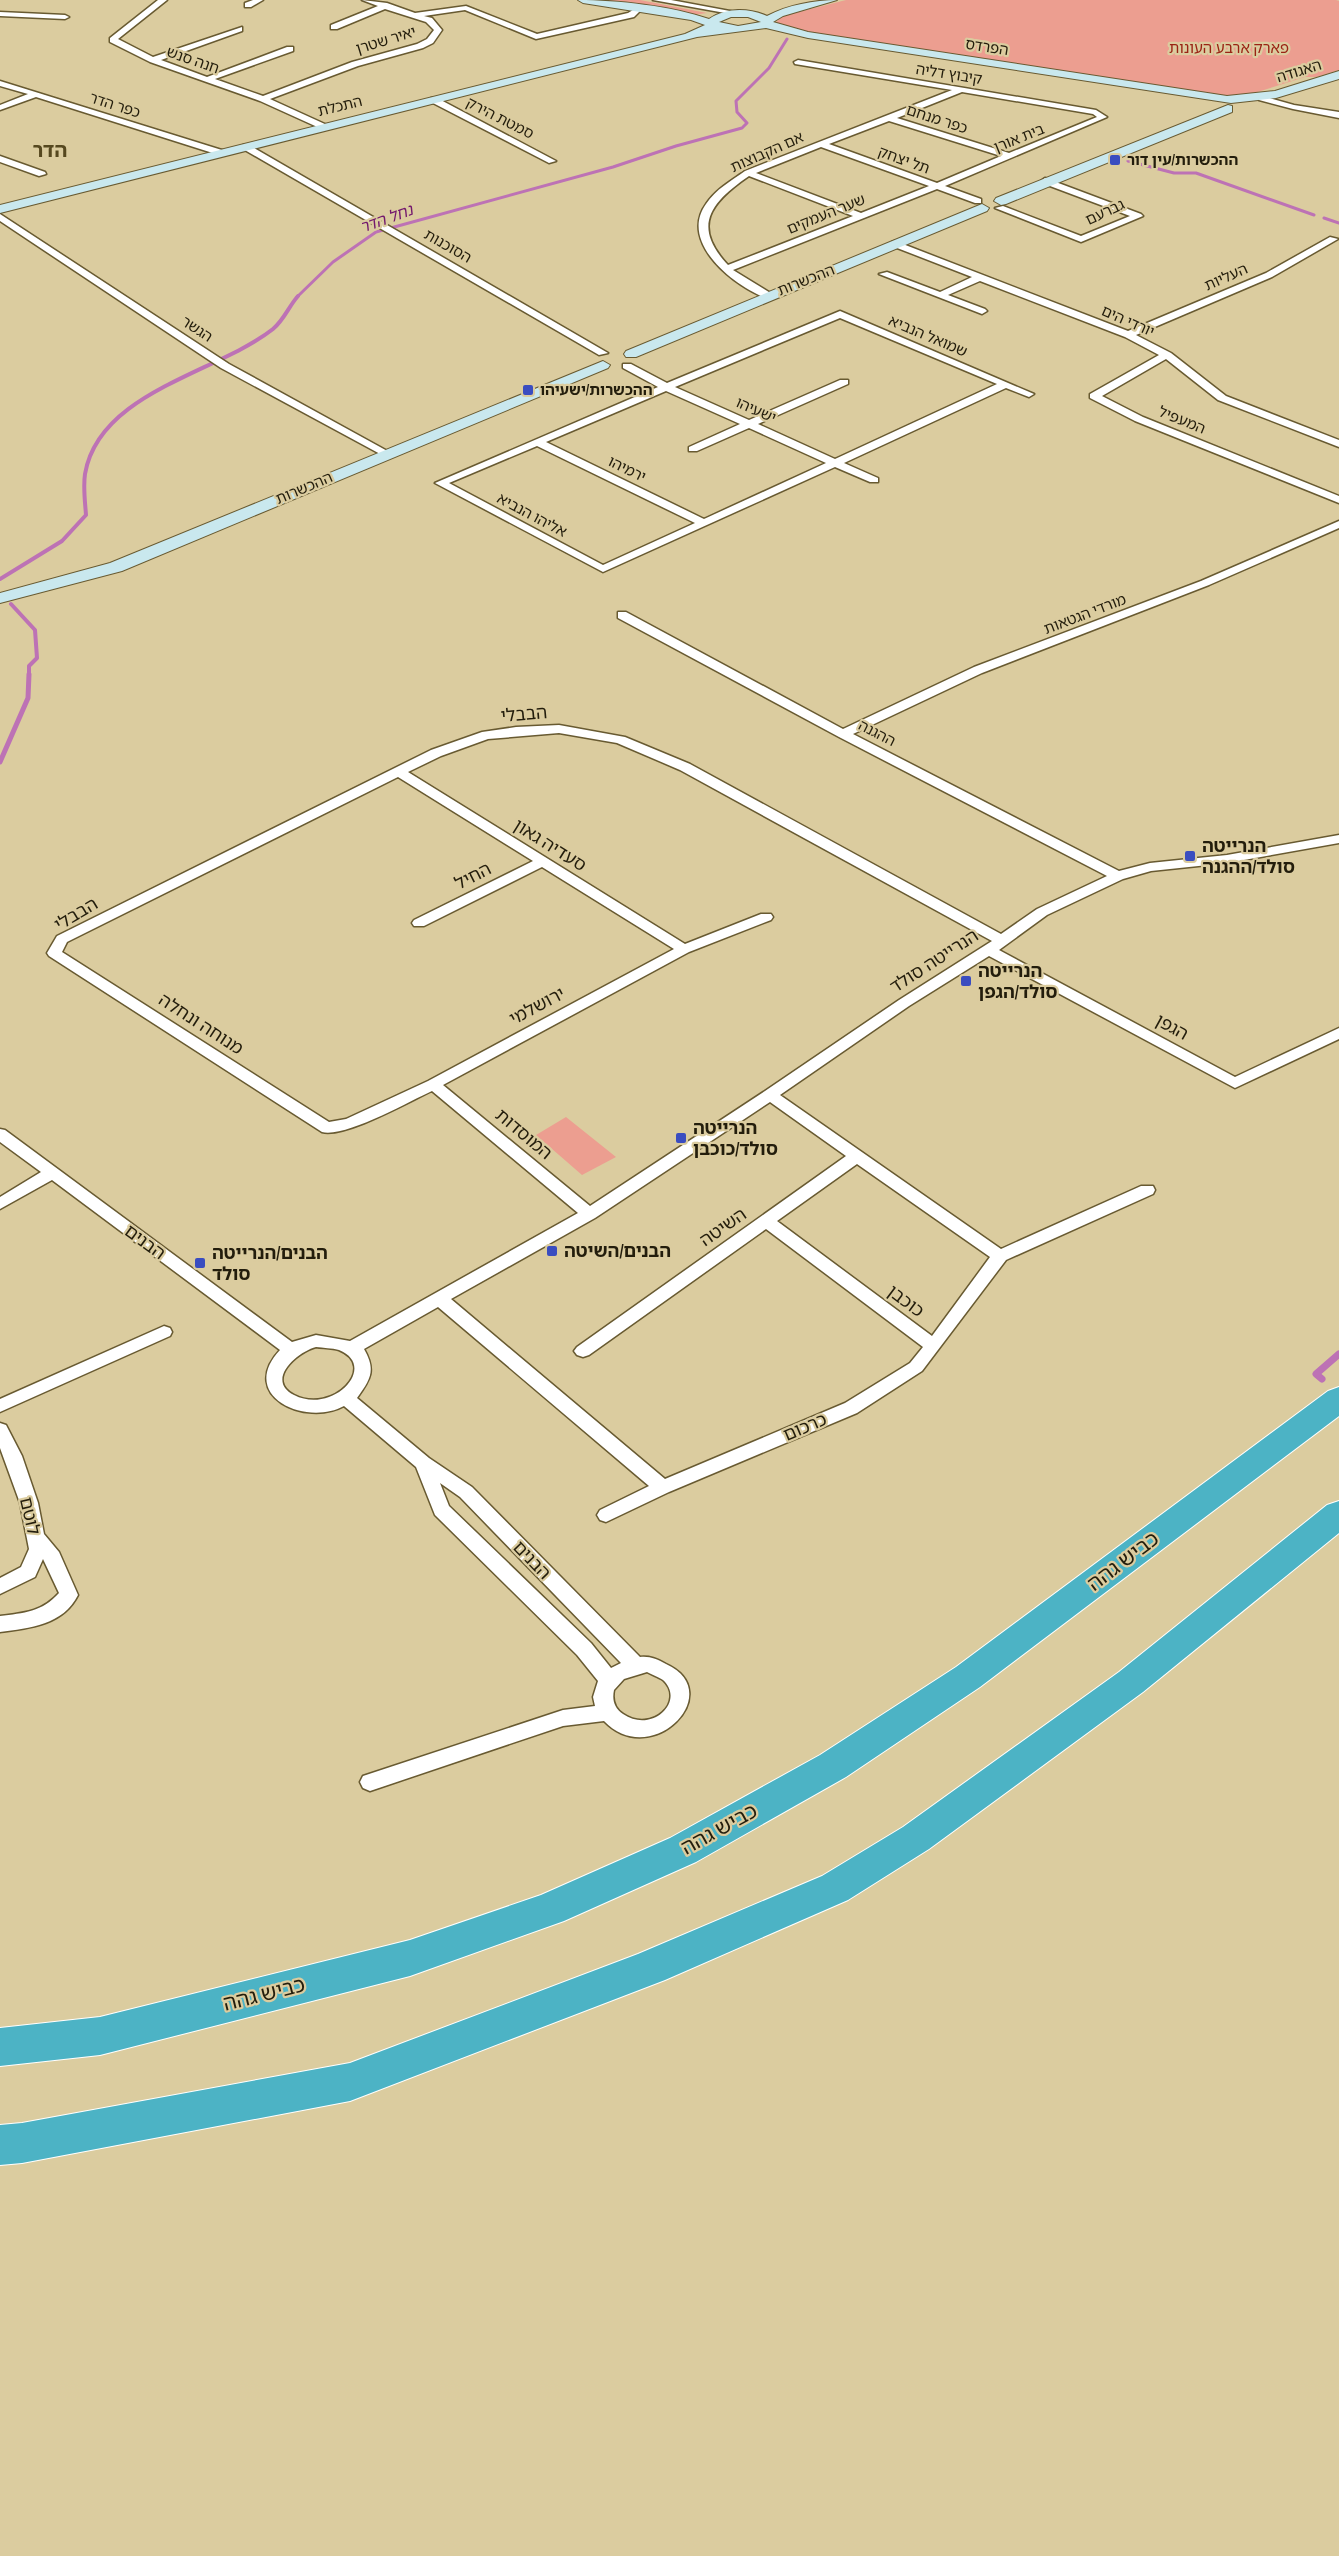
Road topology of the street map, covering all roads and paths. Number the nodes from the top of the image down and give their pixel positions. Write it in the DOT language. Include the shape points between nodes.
graph roads {
  1 [pos="163,0"];
  2 [pos="259,0"];
  3 [pos="366,0"];
  4 [pos="583,0"];
  5 [pos="657,0"];
  6 [pos="832,0"];
  7 [pos="248,4"];
  8 [pos="387,5"];
  9 [pos="638,9"];
  10 [pos="792,10"];
  11 [pos="695,12"];
  12 [pos="0,14"];
  13 [pos="745,14"];
  14 [pos="416,15"];
  15 [pos="65,17"];
  16 [pos="716,21"];
  17 [pos="767,22"];
  18 [pos="334,27"];
  19 [pos="239,29"];
  20 [pos="740,29"];
  21 [pos="789,32"];
  22 [pos="688,36"];
  23 [pos="290,49"];
  24 [pos="153,60"];
  25 [pos="798,62"];
  26 [pos="1339,75"];
  27 [pos="208,79"];
  28 [pos="0,83"];
  29 [pos="960,90"];
  30 [pos="1181,91"];
  31 [pos="36,94"];
  32 [pos="1265,97"];
  33 [pos="263,99"];
  34 [pos="434,100"];
  35 [pos="1209,103"];
  36 [pos="1230,103"];
  37 [pos="0,108"];
  38 [pos="1096,112"];
  39 [pos="1339,115"];
  40 [pos="889,118"];
  41 [pos="1205,118"];
  42 [pos="324,127"];
  43 [pos="820,144"];
  44 [pos="246,147"];
  45 [pos="222,153"];
  46 [pos="1010,156"];
  47 [pos="2,161"];
  48 [pos="552,161"];
  49 [pos="748,172"];
  50 [pos="42,174"];
  51 [pos="1045,181"];
  52 [pos="937,186"];
  53 [pos="980,204"];
  54 [pos="1000,205"];
  55 [pos="0,209"];
  56 [pos="861,216"];
  57 [pos="0,217"];
  58 [pos="1333,239"];
  59 [pos="895,244"];
  60 [pos="727,269"];
  61 [pos="884,274"];
  62 [pos="978,278"];
  63 [pos="940,295"];
  64 [pos="769,296"];
  65 [pos="982,311"];
  66 [pos="840,314"];
  67 [pos="1128,336"];
  68 [pos="1167,355"];
  69 [pos="603,359"];
  70 [pos="629,360"];
  71 [pos="844,382"];
  72 [pos="1004,385"];
  73 [pos="666,387"];
  74 [pos="1029,394"];
  75 [pos="750,424"];
  76 [pos="537,442"];
  77 [pos="1339,444"];
  78 [pos="693,449"];
  79 [pos="386,453"];
  80 [pos="836,462"];
  81 [pos="874,480"];
  82 [pos="1339,500"];
  83 [pos="704,523"];
  84 [pos="1339,524"];
  85 [pos="0,598"];
  86 [pos="622,615"];
  87 [pos="843,734"];
  88 [pos="397,771"];
  89 [pos="1339,839"];
  90 [pos="543,861"];
  91 [pos="1118,876"];
  92 [pos="766,916"];
  93 [pos="419,923"];
  94 [pos="995,945"];
  95 [pos="684,949"];
  96 [pos="54,953"];
  97 [pos="1339,1033"];
  98 [pos="434,1084"];
  99 [pos="770,1095"];
  100 [pos="327,1128"];
  101 [pos="0,1134"];
  102 [pos="856,1157"];
  103 [pos="52,1173"];
  104 [pos="1147,1190"];
  105 [pos="0,1204"];
  106 [pos="590,1214"];
  107 [pos="766,1221"];
  108 [pos="1000,1256"];
  109 [pos="440,1299"];
  110 [pos="164,1332"];
  111 [pos="934,1346"];
  112 [pos="352,1348"];
  113 [pos="291,1350"];
  114 [pos="583,1351"];
  115 [pos="346,1398"];
  116 [pos="1339,1399"];
  117 [pos="0,1406"];
  118 [pos="0,1430"];
  119 [pos="423,1463"];
  120 [pos="663,1487"];
  121 [pos="1339,1514"];
  122 [pos="606,1515"];
  123 [pos="35,1536"];
  124 [pos="0,1587"];
  125 [pos="0,1624"];
  126 [pos="635,1665"];
  127 [pos="609,1680"];
  128 [pos="608,1712"];
  129 [pos="370,1782"];
  130 [pos="0,2047"];
  131 [pos="0,2145"];
  1 -- 24 [label="street, חנה סנש" via="113,40"];
  2 -- 7 [label="street"];
  3 -- 8 [label="street, יאיר שטרן"];
  4 -- 9 [label="street"];
  5 -- 11 [label="street"];
  6 -- 10 [label="street"];
  8 -- 14 [label="street, יאיר שטרן"];
  8 -- 18 [label="street"];
  9 -- 11 [label="street"];
  9 -- 14 [label="street" via="631,15 536,37 466,8"];
  10 -- 13 [label="street"];
  10 -- 17 [label="street"];
  11 -- 13 [label="street"];
  11 -- 16 [label="street"];
  12 -- 15 [label="street"];
  13 -- 16 [label="street"];
  13 -- 17 [label="street, הפרדס"];
  14 -- 33 [label="street, יאיר שטרן" via="438,30 430,41"];
  16 -- 20 [label="street"];
  16 -- 22 [label="street, התכלת"];
  17 -- 20 [label="street"];
  17 -- 21 [label="street, הפרדס"];
  19 -- 24 [label="street"];
  20 -- 21 [label="street, הפרדס"];
  20 -- 22 [label="street, התכלת"];
  21 -- 30 [label="street, הפרדס"];
  22 -- 34 [label="street, התכלת"];
  23 -- 27 [label="street"];
  24 -- 27 [label="street, חנה סנש"];
  25 -- 29 [label="street, קיבוץ דליה"];
  26 -- 32 [label="street, האגודה"];
  27 -- 33 [label="street, חנה סנש"];
  28 -- 31 [label="street, כפר הדר"];
  29 -- 38 [label="street, קיבוץ דליה"];
  29 -- 40 [label="street, אם הקבוצות"];
  30 -- 35 [label="street, הפרדס"];
  30 -- 36 [label="street, הפרדס"];
  31 -- 37 [label="street"];
  31 -- 45 [label="street, כפר הדר"];
  32 -- 36 [label="street, האגודה"];
  32 -- 39 [label="street" via="1293,107"];
  33 -- 42 [label="street, חנה סנש"];
  34 -- 42 [label="street, התכלת"];
  34 -- 48 [label="street, סמטת הירק"];
  35 -- 36 [label="street"];
  35 -- 41 [label="street"];
  36 -- 41 [label="street"];
  38 -- 46 [label="street, בית אורן" via="1102,117 1098,120"];
  40 -- 43 [label="street, אם הקבוצות"];
  40 -- 46 [label="street, כפר מנחם"];
  41 -- 51 [label="street"];
  42 -- 44 [label="street, התכלת"];
  43 -- 49 [label="street, אם הקבוצות"];
  43 -- 52 [label="street, תל יצחק"];
  44 -- 45 [label="street, התכלת"];
  44 -- 69 [label="street, הסוכנות"];
  45 -- 55 [label="street, התכלת"];
  46 -- 52 [label="street, בית אורן"];
  47 -- 50 [label="street"];
  49 -- 56 [label="street"];
  49 -- 60 [label="street, אם הקבוצות" via="712,199 702,221 701,232 707,247"];
  51 -- 54 [label="street"];
  51 -- 54 [label="street, גברעם" via="1138,216 1081,240"];
  52 -- 53 [label="street, תל יצחק"];
  52 -- 56 [label="street, שער העמקים"];
  53 -- 54 [label="street" via="988,199"];
  53 -- 59 [label="street, ההכשרות"];
  56 -- 60 [label="street, שער העמקים"];
  57 -- 79 [label="street, הגשר" via="225,366"];
  58 -- 67 [label="street, העליות" via="1269,275"];
  59 -- 62 [label="street, יורדי הים"];
  59 -- 64 [label="street, ההכשרות"];
  60 -- 64 [label="street, אם הקבוצות"];
  61 -- 63 [label="street"];
  62 -- 63 [label="street"];
  62 -- 67 [label="street, יורדי הים"];
  63 -- 65 [label="street"];
  64 -- 70 [label="street, ההכשרות"];
  66 -- 72 [label="street, שמואל הנביא"];
  66 -- 73 [label="street, אליהו הנביא"];
  67 -- 68 [label="street, יורדי הים"];
  68 -- 77 [label="street, יורדי הים" via="1222,398"];
  68 -- 82 [label="street, המעפיל" via="1094,396"];
  69 -- 70 [label="street"];
  69 -- 79 [label="street, ההכשרות"];
  70 -- 73 [label="street, ישעיהו"];
  71 -- 75 [label="street"];
  72 -- 74 [label="street, שמואל הנביא"];
  72 -- 80 [label="street, אליהו הנביא"];
  73 -- 75 [label="street, ישעיהו"];
  73 -- 76 [label="street, אליהו הנביא"];
  75 -- 78 [label="street"];
  75 -- 80 [label="street, ישעיהו"];
  76 -- 83 [label="street, ירמיהו"];
  76 -- 83 [label="street, אליהו הנביא" via="440,483 603,569"];
  79 -- 85 [label="street, ההכשרות" via="116,567"];
  80 -- 81 [label="street, ישעיהו"];
  80 -- 83 [label="street, אליהו הנביא"];
  84 -- 87 [label="street, מורדי הגטאות" via="1205,584 978,670"];
  86 -- 87 [label="street, ההגנה"];
  87 -- 91 [label="street, ההגנה"];
  88 -- 90 [label="street, סעדיה גאון"];
  88 -- 94 [label="street, הבבלי" via="486,735 559,729 620,740 685,767"];
  88 -- 96 [label="street, הבבלי" via="62,939"];
  89 -- 91 [label="street, הנרייטה סולד" via="1227,859 1150,867"];
  90 -- 93 [label="street, החיל"];
  90 -- 95 [label="street, סעדיה גאון"];
  91 -- 94 [label="street, הנרייטה סולד" via="1042,912"];
  92 -- 95 [label="street, ירושלמי"];
  94 -- 97 [label="street, הגפן" via="1235,1083"];
  94 -- 99 [label="street, הנרייטה סולד"];
  95 -- 98 [label="street, ירושלמי"];
  96 -- 100 [label="street, מנוחה ונחלה"];
  98 -- 100 [label="street, ירושלמי" via="350,1123"];
  98 -- 106 [label="street, המוסדות"];
  99 -- 102 [label="street"];
  99 -- 106 [label="street, הנרייטה סולד"];
  101 -- 103 [label="street, הבנים"];
  102 -- 107 [label="street, השיטה"];
  102 -- 108 [label="street"];
  103 -- 105 [label="street"];
  103 -- 113 [label="street, הבנים"];
  104 -- 108 [label="street"];
  106 -- 109 [label="street"];
  107 -- 111 [label="street, כוכבן"];
  107 -- 114 [label="street, השיטה"];
  108 -- 111 [label="street"];
  109 -- 112 [label="street"];
  109 -- 120 [label="street"];
  110 -- 117 [label="street"];
  111 -- 120 [label="street, כרכום" via="916,1367 851,1408"];
  112 -- 113 [label="street" via="329,1341 303,1344"];
  112 -- 115 [label="street" via="364,1368 363,1379"];
  113 -- 115 [label="street" via="281,1359 274,1381 288,1400 316,1407"];
  115 -- 119 [label="street, הבנים"];
  116 -- 130 [label="highway, כביש גהה" via="968,1677 833,1766 683,1850 551,1909 410,1958 100,2036"];
  118 -- 123 [label="street, לוטם" via="29,1503"];
  119 -- 126 [label="street, הבנים" via="466,1492"];
  119 -- 127 [label="street, הבנים" via="441,1510 584,1648"];
  120 -- 122 [label="street, כרכום"];
  121 -- 131 [label="highway" via="1131,1682 916,1838 835,1888 651,1967 350,2082"];
  123 -- 124 [label="street, לוטם" via="38,1549 28,1572"];
  123 -- 125 [label="street" via="52,1557 69,1595 41,1619"];
  126 -- 127 [label="street"];
  126 -- 128 [label="street" via="648,1664 670,1674 678,1683 680,1705 665,1723 653,1728 627,1727"];
  127 -- 128 [label="street" via="604,1690"];
  128 -- 129 [label="street" via="563,1718"];
}
